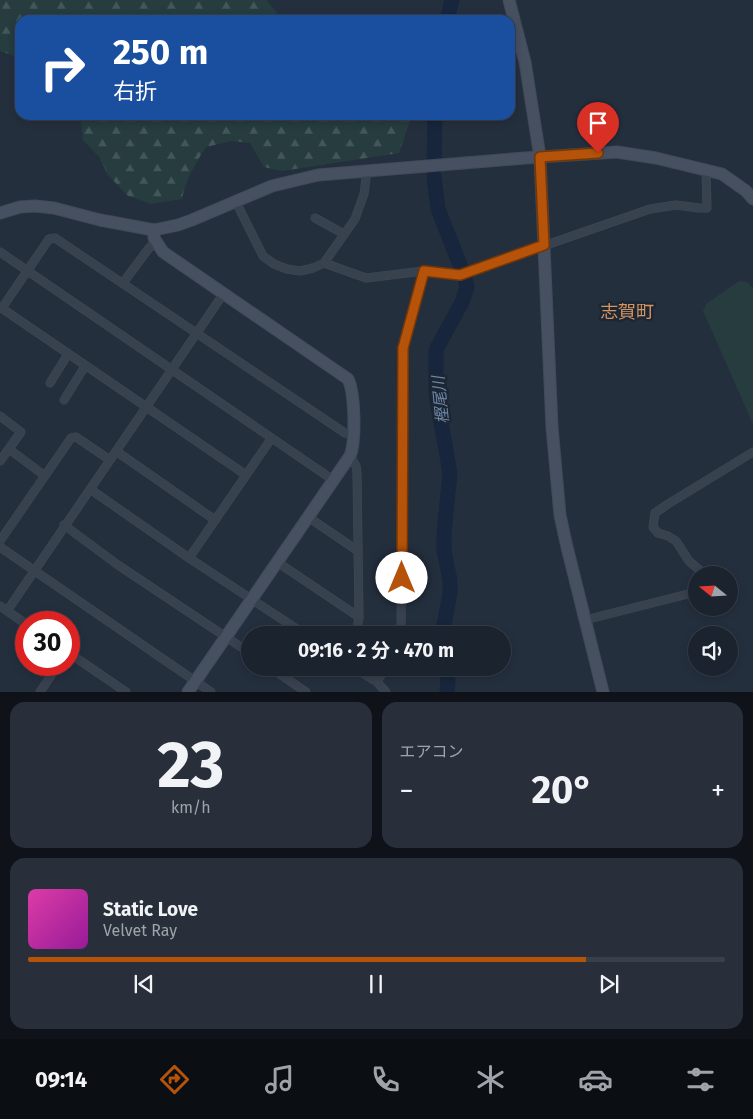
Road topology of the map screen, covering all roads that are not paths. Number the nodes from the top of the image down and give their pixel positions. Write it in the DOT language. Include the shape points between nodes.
graph roads {
  1 [pos="509,0"];
  2 [pos="513,15"];
  3 [pos="515,23"];
  4 [pos="540,157"];
  5 [pos="706,169"];
  6 [pos="367,170"];
  7 [pos="753,199"];
  8 [pos="236,202"];
  9 [pos="0,213"];
  10 [pos="315,218"];
  11 [pos="154,230"];
  12 [pos="344,234"];
  13 [pos="156,242"];
  14 [pos="544,245"];
  15 [pos="0,252"];
  16 [pos="324,263"];
  17 [pos="27,271"];
  18 [pos="424,271"];
  19 [pos="123,283"];
  20 [pos="224,293"];
  21 [pos="1,307"];
  22 [pos="197,333"];
  23 [pos="68,354"];
  24 [pos="85,366"];
  25 [pos="172,370"];
  26 [pos="50,383"];
  27 [pos="64,400"];
  28 [pos="146,407"];
  29 [pos="0,416"];
  30 [pos="354,434"];
  31 [pos="271,439"];
  32 [pos="9,449"];
  33 [pos="116,451"];
  34 [pos="753,452"];
  35 [pos="350,456"];
  36 [pos="110,460"];
  37 [pos="0,461"];
  38 [pos="246,475"];
  39 [pos="45,476"];
  40 [pos="333,480"];
  41 [pos="90,489"];
  42 [pos="308,517"];
  43 [pos="215,520"];
  44 [pos="64,526"];
  45 [pos="0,541"];
  46 [pos="0,547"];
  47 [pos="358,551"];
  48 [pos="189,558"];
  49 [pos="278,562"];
  50 [pos="695,566"];
  51 [pos="34,570"];
  52 [pos="688,594"];
  53 [pos="252,599"];
  54 [pos="3,608"];
  55 [pos="15,616"];
  56 [pos="359,617"];
  57 [pos="584,620"];
  58 [pos="292,626"];
  59 [pos="358,626"];
  60 [pos="401,626"];
  61 [pos="226,637"];
  62 [pos="241,647"];
  63 [pos="80,661"];
  64 [pos="51,676"];
  65 [pos="283,676"];
  66 [pos="367,676"];
  67 [pos="380,676"];
  68 [pos="195,681"];
  69 [pos="377,682"];
  70 [pos="41,691"];
  71 [pos="126,692"];
  72 [pos="188,692"];
  73 [pos="210,692"];
  74 [pos="306,692"];
  75 [pos="386,692"];
  76 [pos="603,692"];
  1 -- 2 [label="street"];
  3 -- 4 [label="street" via="525,62"];
  4 -- 5 [label="street" via="617,152"];
  4 -- 6 [label="street"];
  4 -- 14 [label="street"];
  5 -- 7 [label="street" via="734,181"];
  5 -- 14 [label="street" via="707,208 676,205 650,209"];
  6 -- 8 [label="street" via="318,174 288,181"];
  6 -- 12 [label="street" via="364,194 355,219"];
  8 -- 11 [label="street" via="178,225"];
  8 -- 16 [label="street" via="263,256 274,264 300,270"];
  9 -- 11 [label="street" via="20,207 54,208"];
  10 -- 12 [label="street"];
  11 -- 13 [label="street"];
  12 -- 16 [label="street"];
  13 -- 19 [label="street"];
  13 -- 20 [label="street" via="163,252"];
  14 -- 18 [label="street" via="460,275"];
  14 -- 57 [label="street" via="556,484"];
  15 -- 17 [label="street"];
  16 -- 18 [label="street" via="366,278"];
  17 -- 19 [label="street" via="49,239 56,238"];
  17 -- 21 [label="street"];
  17 -- 25 [label="street"];
  18 -- 60 [label="street" via="403,348"];
  19 -- 22 [label="street"];
  20 -- 22 [label="street"];
  20 -- 30 [label="street" via="348,379"];
  21 -- 23 [label="street"];
  22 -- 25 [label="street"];
  22 -- 30 [label="street" via="345,434"];
  23 -- 24 [label="street"];
  23 -- 26 [label="street"];
  24 -- 27 [label="street"];
  24 -- 28 [label="street"];
  25 -- 28 [label="street"];
  25 -- 31 [label="street"];
  28 -- 33 [label="street"];
  28 -- 38 [label="street"];
  29 -- 32 [label="street" via="21,432"];
  30 -- 35 [label="street"];
  31 -- 38 [label="street"];
  31 -- 40 [label="street"];
  32 -- 37 [label="street"];
  32 -- 39 [label="street"];
  33 -- 36 [label="street"];
  33 -- 43 [label="street"];
  34 -- 50 [label="street" via="655,513 655,531 676,541"];
  35 -- 40 [label="street"];
  35 -- 47 [label="street" via="357,473"];
  36 -- 39 [label="street" via="74,437"];
  36 -- 41 [label="street"];
  38 -- 43 [label="street"];
  39 -- 45 [label="street"];
  40 -- 42 [label="street"];
  41 -- 44 [label="street"];
  41 -- 48 [label="street"];
  42 -- 47 [label="street"];
  42 -- 49 [label="street"];
  43 -- 48 [label="street"];
  44 -- 51 [label="street"];
  44 -- 61 [label="street"];
  46 -- 51 [label="street"];
  47 -- 56 [label="street"];
  48 -- 53 [label="street"];
  49 -- 53 [label="street"];
  49 -- 56 [label="street"];
  51 -- 54 [label="street"];
  51 -- 68 [label="street"];
  52 -- 57 [label="street"];
  53 -- 58 [label="street"];
  53 -- 61 [label="street"];
  54 -- 55 [label="street"];
  56 -- 59 [label="street"];
  57 -- 76 [label="street"];
  61 -- 62 [label="street"];
  61 -- 68 [label="street"];
  63 -- 71 [label="street"];
  64 -- 70 [label="street"];
  65 -- 74 [label="street"];
  66 -- 69 [label="street"];
  67 -- 69 [label="street"];
  68 -- 72 [label="street"];
  68 -- 73 [label="street"];
  69 -- 75 [label="street"];
}
